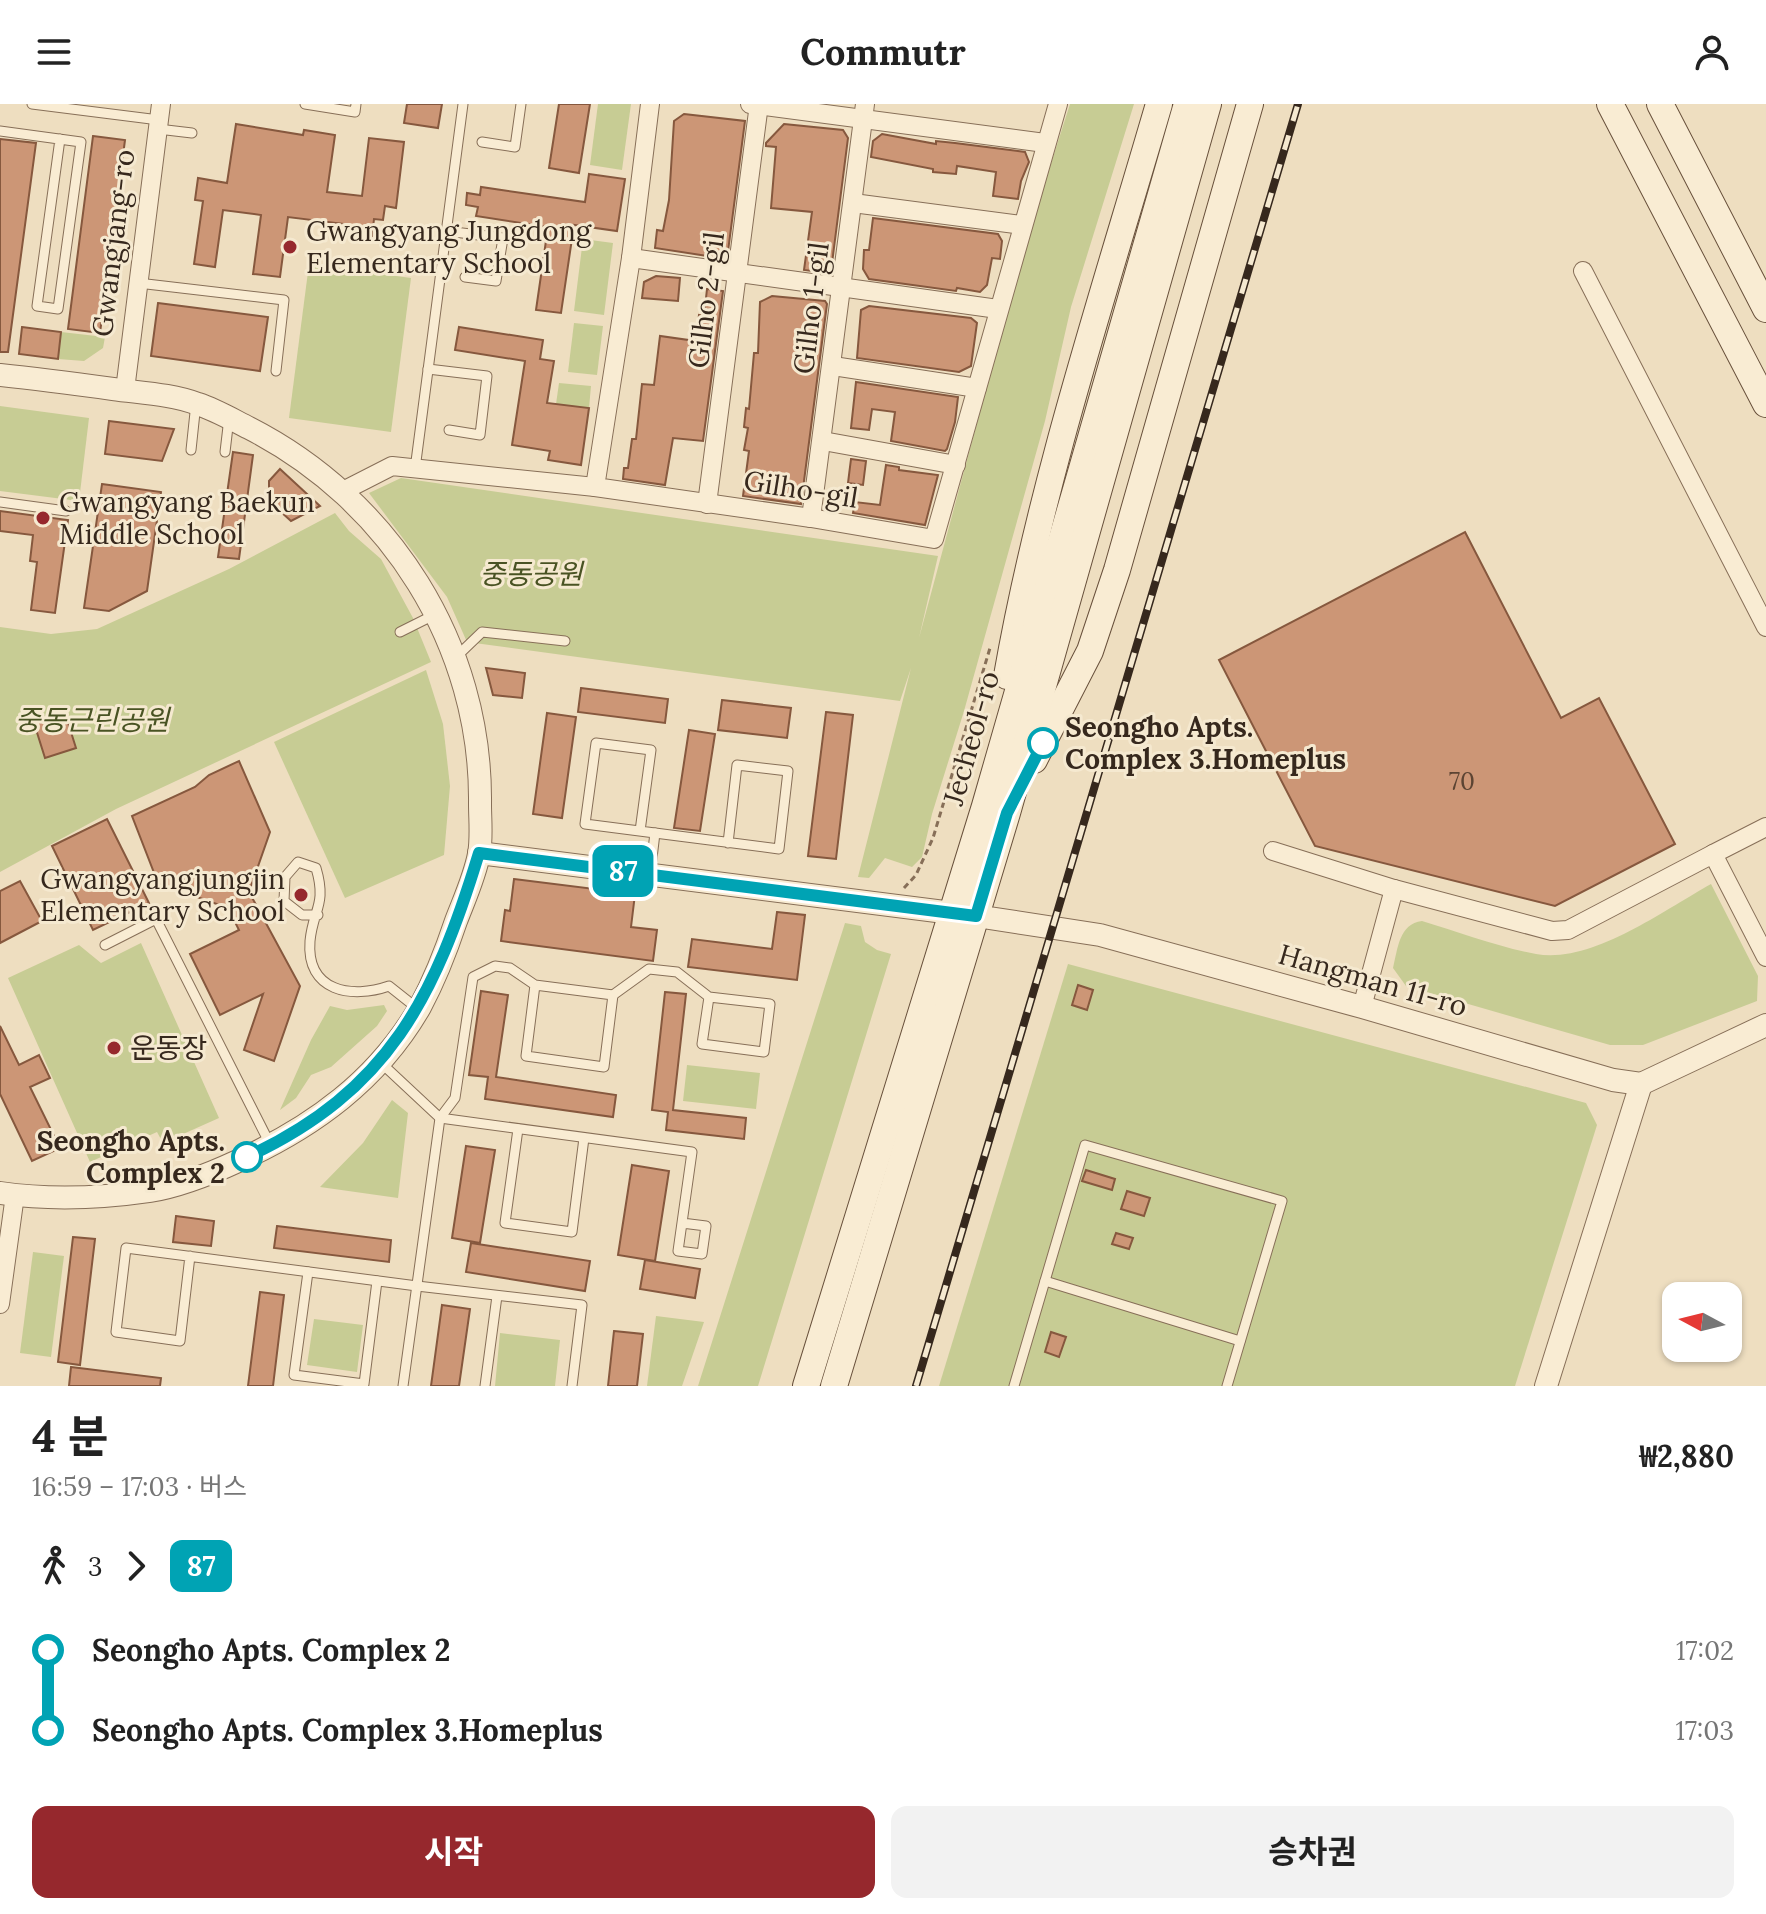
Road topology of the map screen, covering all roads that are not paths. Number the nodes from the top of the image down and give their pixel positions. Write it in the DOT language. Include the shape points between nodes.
graph roads {
  1 [pos="32,104"];
  2 [pos="305,104"];
  3 [pos="356,104"];
  4 [pos="463,104"];
  5 [pos="521,104"];
  6 [pos="650,104"];
  7 [pos="1058,104"];
  8 [pos="1159,104"];
  9 [pos="1187,104"];
  10 [pos="1208,104"];
  11 [pos="1250,104"];
  12 [pos="1610,104"];
  13 [pos="1660,104"];
  14 [pos="55,105"];
  15 [pos="755,105"];
  16 [pos="864,111"];
  17 [pos="159,118"];
  18 [pos="0,131"];
  19 [pos="192,133"];
  20 [pos="60,139"];
  21 [pos="482,142"];
  22 [pos="1045,143"];
  23 [pos="853,203"];
  24 [pos="1022,225"];
  25 [pos="446,231"];
  26 [pos="631,258"];
  27 [pos="1583,271"];
  28 [pos="738,272"];
  29 [pos="465,277"];
  30 [pos="138,283"];
  31 [pos="842,286"];
  32 [pos="998,309"];
  33 [pos="1766,309"];
  34 [pos="833,366"];
  35 [pos="428,369"];
  36 [pos="276,371"];
  37 [pos="0,375"];
  38 [pos="977,388"];
  39 [pos="125,390"];
  40 [pos="196,403"];
  41 [pos="1766,404"];
  42 [pos="229,418"];
  43 [pos="449,430"];
  44 [pos="823,441"];
  45 [pos="191,450"];
  46 [pos="225,452"];
  47 [pos="956,465"];
  48 [pos="415,469"];
  49 [pos="595,487"];
  50 [pos="343,491"];
  51 [pos="0,502"];
  52 [pos="707,504"];
  53 [pos="66,511"];
  54 [pos="811,518"];
  55 [pos="437,613"];
  56 [pos="1766,627"];
  57 [pos="400,632"];
  58 [pos="565,641"];
  59 [pos="456,657"];
  60 [pos="996,810"];
  61 [pos="1766,827"];
  62 [pos="640,831"];
  63 [pos="655,833"];
  64 [pos="728,843"];
  65 [pos="1273,851"];
  66 [pos="479,853"];
  67 [pos="1713,854"];
  68 [pos="650,875"];
  69 [pos="1394,889"];
  70 [pos="318,915"];
  71 [pos="964,915"];
  72 [pos="105,945"];
  73 [pos="1766,957"];
  74 [pos="535,985"];
  75 [pos="613,995"];
  76 [pos="709,997"];
  77 [pos="1362,1007"];
  78 [pos="418,1009"];
  79 [pos="1766,1025"];
  80 [pos="379,1061"];
  81 [pos="1641,1084"];
  82 [pos="440,1118"];
  83 [pos="518,1129"];
  84 [pos="584,1138"];
  85 [pos="271,1146"];
  86 [pos="8,1194"];
  87 [pos="682,1223"];
  88 [pos="190,1256"];
  89 [pos="308,1272"];
  90 [pos="377,1281"];
  91 [pos="1045,1281"];
  92 [pos="417,1286"];
  93 [pos="497,1296"];
  94 [pos="0,1304"];
  95 [pos="1240,1341"];
  96 [pos="403,1386"];
  97 [pos="485,1386"];
  98 [pos="572,1386"];
  99 [pos="806,1386"];
  100 [pos="834,1386"];
  101 [pos="1014,1386"];
  102 [pos="1227,1386"];
  103 [pos="1546,1386"];
  1 -- 14 [label="lane"];
  2 -- 3 [label="lane" via="355,112"];
  4 -- 25 [label="lane"];
  5 -- 21 [label="lane" via="515,147"];
  6 -- 26 [label="street"];
  7 -- 22 [label="street, Gilho-gil"];
  8 -- 60 [label="main road" via="1059,444 1017,617"];
  9 -- 60 [label="main road, Jecheol-ro"];
  10 -- 60 [label="main road, Jecheol-ro"];
  11 -- 60 [label="main road" via="1090,651"];
  12 -- 41 [label="main road"];
  13 -- 33 [label="main road"];
  14 -- 17 [label="lane"];
  15 -- 16 [label="street"];
  15 -- 28 [label="street, Gilho 2-gil"];
  16 -- 22 [label="street"];
  16 -- 23 [label="street, Gilho 1-gil"];
  17 -- 19 [label="lane"];
  17 -- 30 [label="street, Gwangjang-ro"];
  18 -- 20 [label="lane"];
  20 -- 20 [label="lane" via="37,306 58,309 81,142"];
  22 -- 24 [label="street, Gilho-gil"];
  23 -- 24 [label="street"];
  23 -- 31 [label="street, Gilho 1-gil"];
  24 -- 32 [label="street, Gilho-gil"];
  25 -- 29 [label="lane" via="503,238 496,281"];
  25 -- 35 [label="lane"];
  26 -- 28 [label="street"];
  26 -- 49 [label="street"];
  27 -- 56 [label="street"];
  28 -- 31 [label="street"];
  28 -- 52 [label="street, Gilho 2-gil"];
  30 -- 36 [label="lane" via="284,300"];
  30 -- 39 [label="street, Gwangjang-ro"];
  31 -- 32 [label="street"];
  31 -- 34 [label="street, Gilho 1-gil"];
  32 -- 38 [label="street, Gilho-gil"];
  34 -- 38 [label="street"];
  34 -- 44 [label="street, Gilho 1-gil"];
  35 -- 43 [label="lane" via="487,376 480,435"];
  35 -- 48 [label="lane"];
  37 -- 39 [label="street"];
  38 -- 47 [label="street, Gilho-gil"];
  39 -- 40 [label="street"];
  40 -- 42 [label="street"];
  40 -- 45 [label="lane"];
  42 -- 46 [label="lane"];
  42 -- 50 [label="street" via="272,440"];
  44 -- 47 [label="street"];
  44 -- 54 [label="street, Gilho 1-gil"];
  47 -- 54 [label="street, Gilho-gil" via="934,539"];
  48 -- 49 [label="street, Gilho-gil"];
  48 -- 50 [label="street, Gilho-gil" via="392,466"];
  49 -- 52 [label="street, Gilho-gil"];
  50 -- 55 [label="street" via="396,550"];
  51 -- 53 [label="lane"];
  52 -- 54 [label="street, Gilho-gil"];
  55 -- 57 [label="lane"];
  55 -- 59 [label="street"];
  58 -- 59 [label="lane" via="482,632"];
  59 -- 66 [label="street" via="479,766"];
  60 -- 71 [label="main road, Jecheol-ro"];
  61 -- 67 [label="street"];
  62 -- 62 [label="lane" via="585,824 596,743 651,750"];
  62 -- 63 [label="lane"];
  63 -- 64 [label="lane"];
  63 -- 68 [label="lane"];
  64 -- 64 [label="lane" via="779,849 788,771 737,765"];
  65 -- 69 [label="street"];
  66 -- 68 [label="street, Hangman 11-ro"];
  66 -- 78 [label="street" via="441,964"];
  67 -- 69 [label="street" via="1568,930 1534,927"];
  67 -- 73 [label="street"];
  68 -- 71 [label="street, Hangman 11-ro"];
  69 -- 77 [label="street"];
  70 -- 70 [label="lane" via="322,888 316,868 298,862 285,877 284,901 302,915"];
  70 -- 78 [label="lane" via="310,940 311,962 324,983 343,992 369,993 389,986"];
  71 -- 77 [label="street, Hangman 11-ro" via="1100,935"];
  71 -- 99 [label="main road, Jecheol-ro"];
  71 -- 100 [label="main road, Jecheol-ro"];
  72 -- 85 [label="lane" via="156,919"];
  74 -- 75 [label="lane"];
  74 -- 75 [label="lane" via="526,1056 604,1067"];
  74 -- 82 [label="lane" via="510,968 495,966 473,977 455,1098"];
  75 -- 76 [label="lane" via="649,969 677,972"];
  76 -- 76 [label="lane" via="702,1044 764,1052 770,1004"];
  77 -- 81 [label="street, Hangman 11-ro"];
  78 -- 80 [label="street"];
  79 -- 81 [label="street"];
  80 -- 82 [label="lane"];
  80 -- 85 [label="street" via="348,1094"];
  81 -- 103 [label="street"];
  82 -- 83 [label="lane"];
  82 -- 92 [label="lane"];
  83 -- 84 [label="lane"];
  83 -- 84 [label="lane" via="505,1223 572,1232"];
  84 -- 87 [label="lane" via="692,1152"];
  85 -- 86 [label="street" via="151,1191 67,1197"];
  86 -- 94 [label="street"];
  88 -- 88 [label="lane" via="126,1248 116,1332 180,1341"];
  88 -- 89 [label="lane"];
  89 -- 90 [label="lane"];
  89 -- 90 [label="lane" via="294,1375 364,1384"];
  90 -- 92 [label="lane"];
  91 -- 95 [label="lane"];
  91 -- 95 [label="lane" via="1085,1145 1282,1201"];
  91 -- 101 [label="lane"];
  92 -- 93 [label="lane"];
  92 -- 96 [label="lane"];
  93 -- 97 [label="lane"];
  93 -- 98 [label="lane" via="582,1305"];
  95 -- 102 [label="lane"];
}
